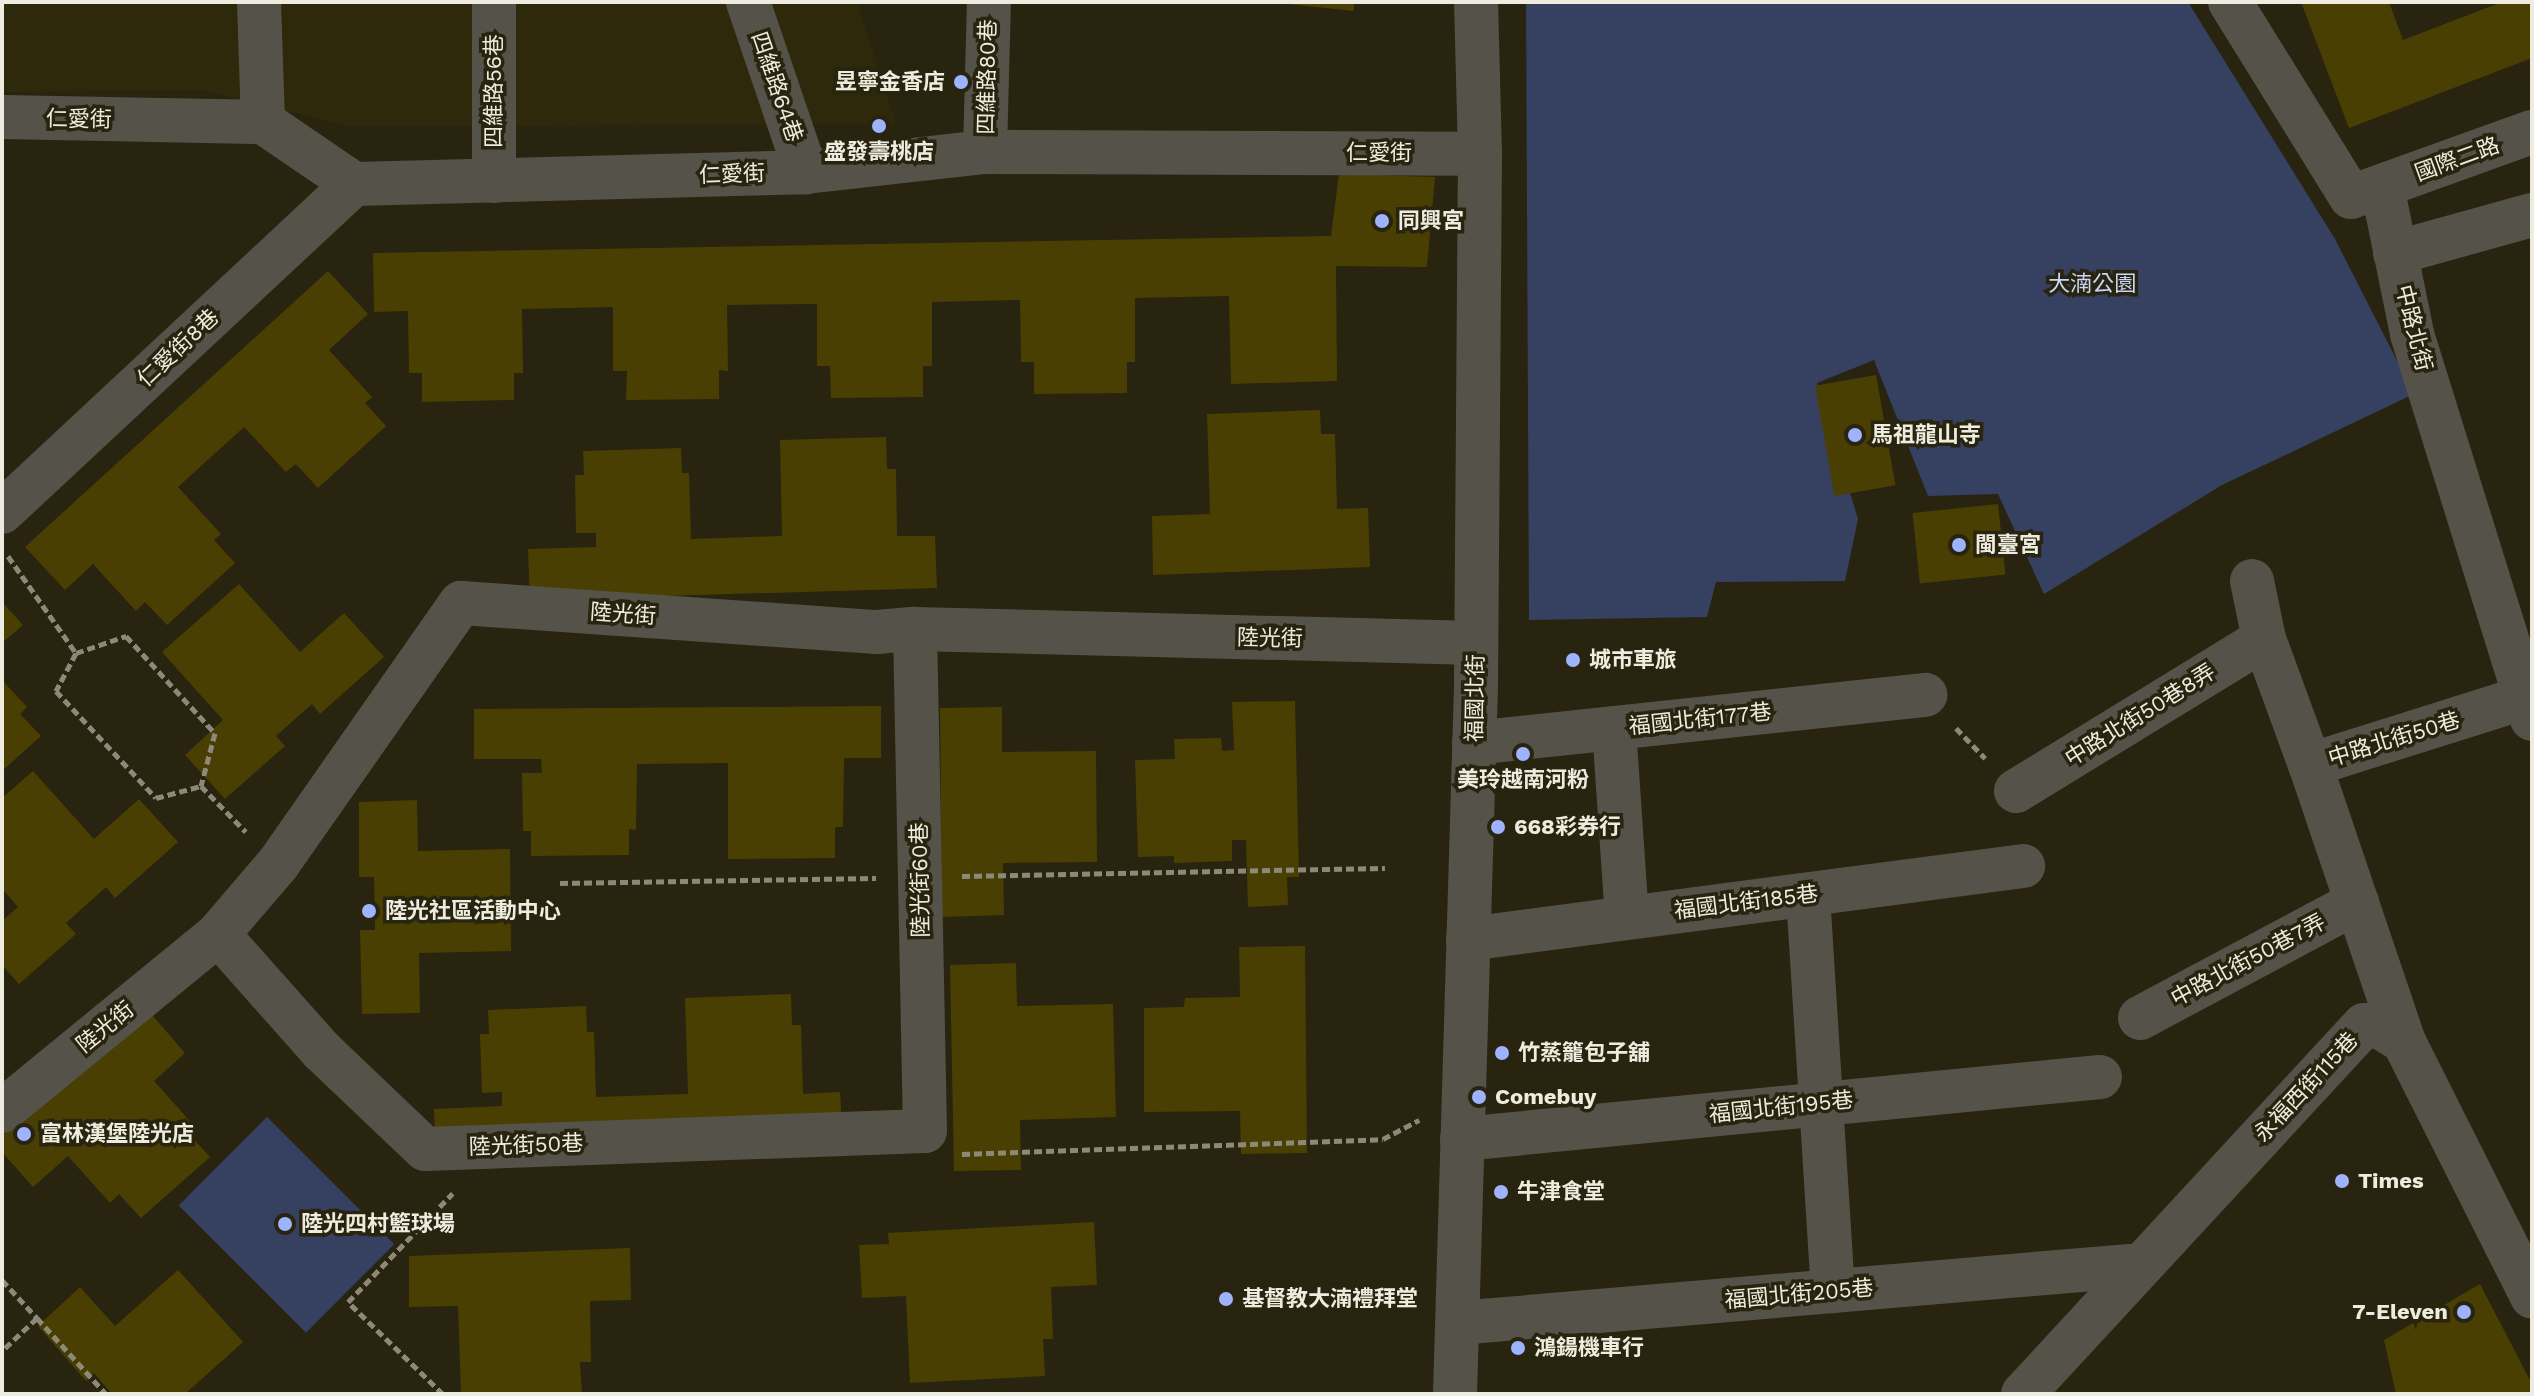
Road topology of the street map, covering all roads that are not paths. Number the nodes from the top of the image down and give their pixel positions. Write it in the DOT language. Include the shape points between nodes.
graph roads {
  1 [pos="259,2"];
  2 [pos="494,2"];
  3 [pos="748,2"];
  4 [pos="989,2"];
  5 [pos="1476,2"];
  6 [pos="2230,2"];
  7 [pos="2,117"];
  8 [pos="263,122"];
  9 [pos="2532,132"];
  10 [pos="985,152"];
  11 [pos="1480,154"];
  12 [pos="806,172"];
  13 [pos="494,181"];
  14 [pos="354,184"];
  15 [pos="2382,186"];
  16 [pos="2532,215"];
  17 [pos="2395,253"];
  18 [pos="2,512"];
  19 [pos="2252,581"];
  20 [pos="915,629"];
  21 [pos="2264,639"];
  22 [pos="1476,643"];
  23 [pos="1925,695"];
  24 [pos="2530,704"];
  25 [pos="1614,728"];
  26 [pos="1474,743"];
  27 [pos="2310,765"];
  28 [pos="2016,791"];
  29 [pos="2023,866"];
  30 [pos="1808,895"];
  31 [pos="2357,902"];
  32 [pos="1627,918"];
  33 [pos="218,934"];
  34 [pos="1468,939"];
  35 [pos="2140,1018"];
  36 [pos="2404,1042"];
  37 [pos="2100,1077"];
  38 [pos="1820,1103"];
  39 [pos="2,1111"];
  40 [pos="1462,1118"];
  41 [pos="925,1131"];
  42 [pos="2140,1265"];
  43 [pos="1833,1291"];
  44 [pos="2532,1297"];
  45 [pos="1458,1323"];
  46 [pos="2023,1393"];
  47 [pos="1455,1394"];
  1 -- 8 [label="street"];
  2 -- 13 [label="street, 四維路56巷"];
  3 -- 12 [label="street, 四維路64巷"];
  4 -- 10 [label="street, 四維路80巷"];
  5 -- 11 [label="street, 福國北街"];
  6 -- 15 [label="street" via="2351,197"];
  7 -- 8 [label="street, 仁愛街"];
  8 -- 14 [label="street"];
  9 -- 15 [label="street, 國際二路"];
  10 -- 11 [label="street, 仁愛街"];
  10 -- 12 [label="street, 仁愛街"];
  11 -- 22 [label="street, 福國北街"];
  12 -- 13 [label="street, 仁愛街"];
  13 -- 14 [label="street, 仁愛街"];
  14 -- 18 [label="street, 仁愛街8巷"];
  15 -- 17 [label="street, 中路北街"];
  16 -- 17 [label="street"];
  17 -- 24 [label="street, 中路北街" via="2412,334"];
  19 -- 21 [label="street"];
  20 -- 22 [label="street, 陸光街"];
  20 -- 33 [label="street, 陸光街" via="877,632 461,603 278,864"];
  20 -- 41 [label="street, 陸光街60巷"];
  21 -- 27 [label="street"];
  21 -- 28 [label="street, 中路北街50巷8弄"];
  22 -- 26 [label="street, 福國北街"];
  23 -- 25 [label="street, 福國北街177巷"];
  24 -- 27 [label="street, 中路北街50巷"];
  25 -- 26 [label="street, 福國北街177巷"];
  25 -- 32 [label="street"];
  26 -- 34 [label="street, 福國北街"];
  27 -- 31 [label="street, 中路北街50巷"];
  29 -- 30 [label="street, 福國北街185巷"];
  30 -- 32 [label="street, 福國北街185巷"];
  30 -- 38 [label="street"];
  31 -- 35 [label="street, 中路北街50巷7弄"];
  31 -- 36 [label="street, 中路北街50巷"];
  32 -- 34 [label="street, 福國北街185巷"];
  33 -- 39 [label="street, 陸光街"];
  33 -- 41 [label="street, 陸光街50巷" via="322,1051 425,1149"];
  34 -- 40 [label="street, 福國北街"];
  36 -- 42 [label="street, 永福西街115巷" via="2382,1028 2364,1025"];
  36 -- 44 [label="street"];
  37 -- 38 [label="street, 福國北街195巷"];
  38 -- 40 [label="street, 福國北街195巷"];
  38 -- 43 [label="street"];
  40 -- 45 [label="street, 福國北街"];
  42 -- 43 [label="street, 福國北街205巷"];
  42 -- 46 [label="street, 永福西街115巷"];
  43 -- 45 [label="street, 福國北街205巷"];
  45 -- 47 [label="street, 福國北街"];
}
